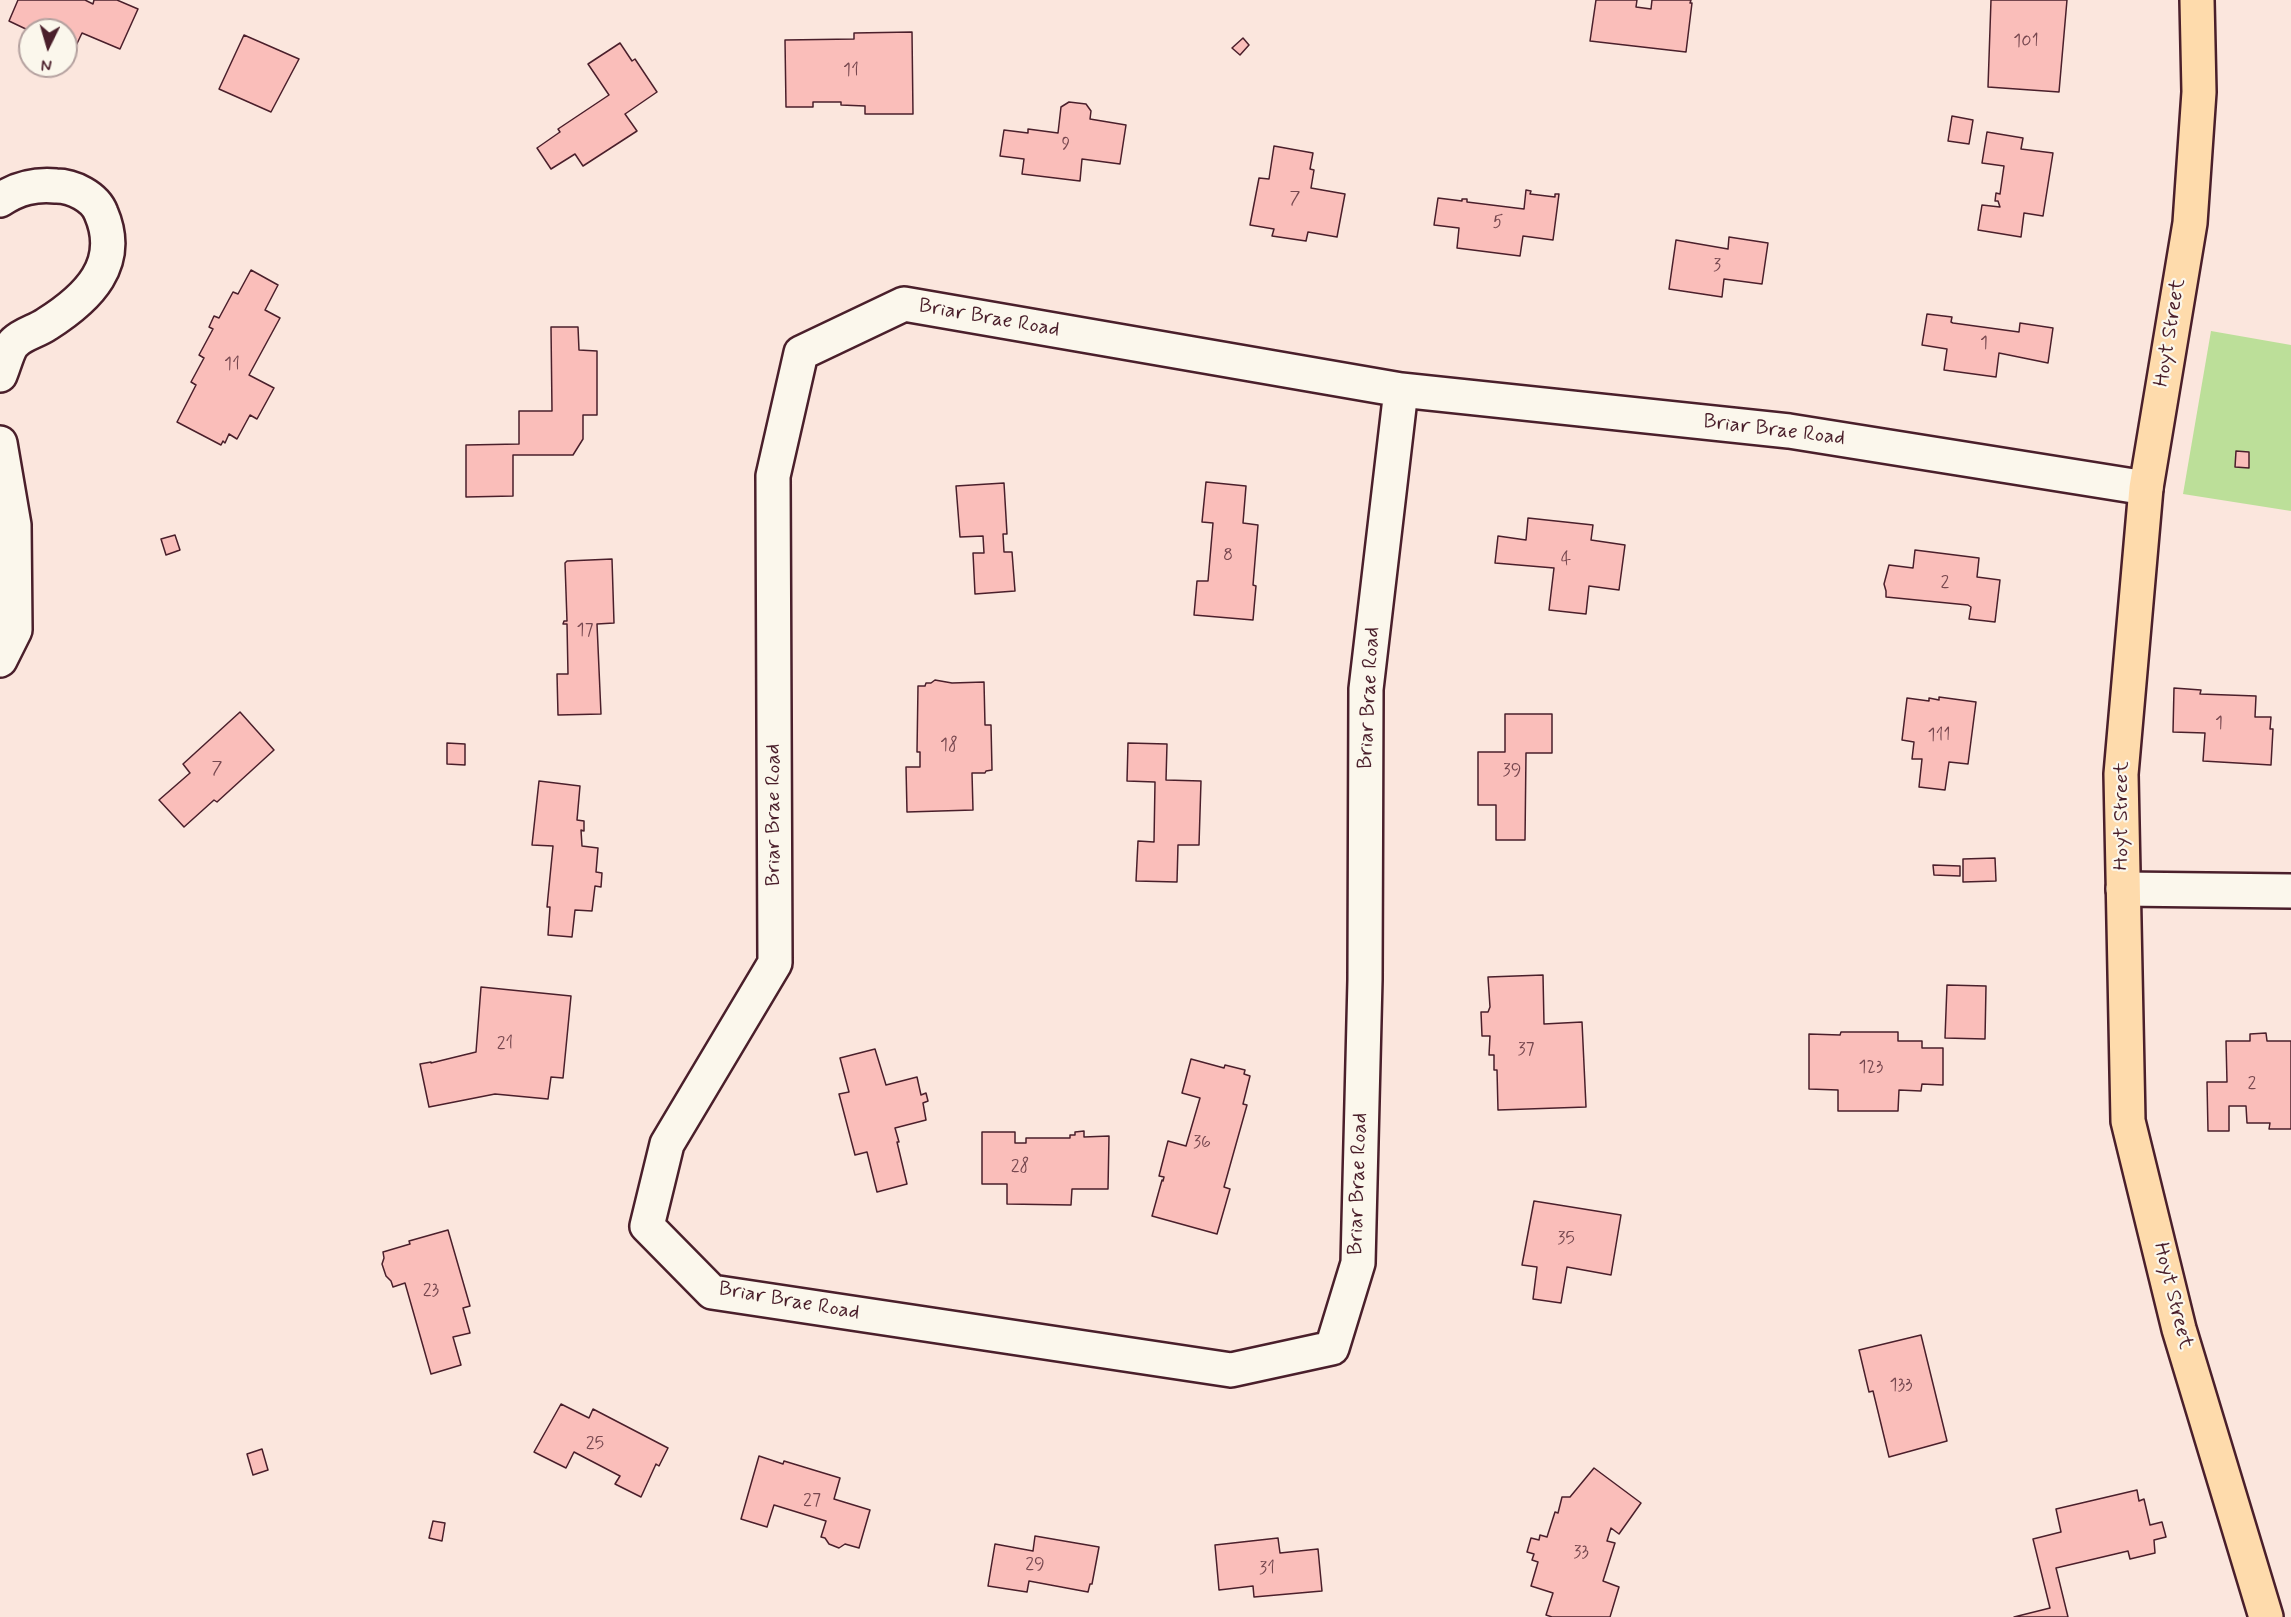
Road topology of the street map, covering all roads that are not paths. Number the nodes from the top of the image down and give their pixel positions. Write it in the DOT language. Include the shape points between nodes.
graph roads {
  1 [pos="2197,0"];
  2 [pos="0,200"];
  3 [pos="7,333"];
  4 [pos="0,375"];
  5 [pos="1401,390"];
  6 [pos="0,443"];
  7 [pos="2146,488"];
  8 [pos="0,660"];
  9 [pos="2123,889"];
  10 [pos="2291,891"];
  11 [pos="2266,1617"];
  1 -- 7 [label="main road, Hoyt Street" via="2199,92 2190,223"];
  2 -- 3 [label="street" via="28,187 63,186 82,193 99,208 108,228 109,251 103,271 92,285 47,325"];
  3 -- 4 [label="street"];
  5 -- 5 [label="street, Briar Brae Road" via="904,304 801,353 773,476 775,963 667,1144 647,1226 712,1292 1231,1370 1332,1348 1358,1263 1365,980 1366,689"];
  5 -- 7 [label="street, Briar Brae Road" via="1789,431"];
  6 -- 8 [label="street" via="14,525 15,630"];
  7 -- 9 [label="main road, Hoyt Street" via="2121,774"];
  9 -- 10 [label="street"];
  9 -- 11 [label="main road, Hoyt Street" via="2128,1121 2179,1329"];
}
